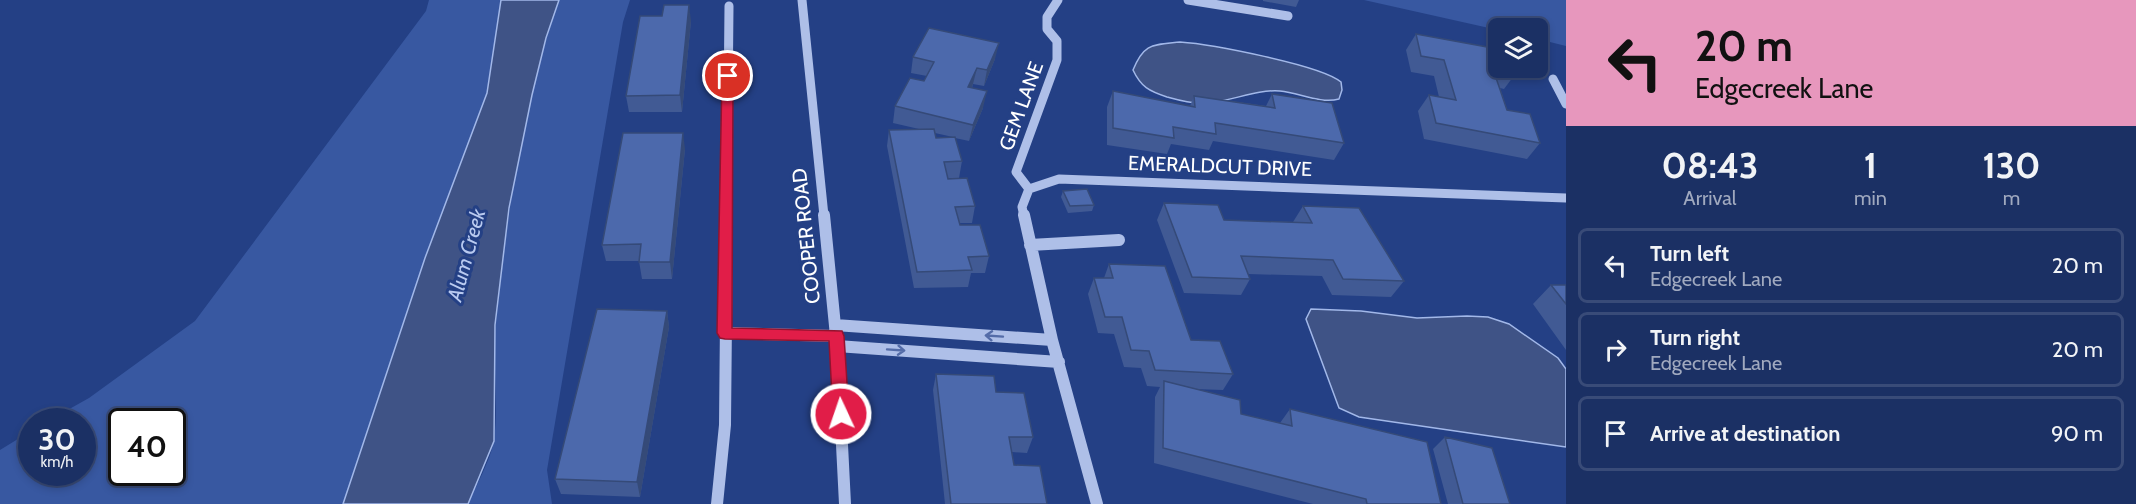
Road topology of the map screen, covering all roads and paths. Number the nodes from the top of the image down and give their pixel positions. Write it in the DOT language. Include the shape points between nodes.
graph roads {
  1 [pos="802,0"];
  2 [pos="1058,0"];
  3 [pos="1188,0"];
  4 [pos="729,6"];
  5 [pos="1288,16"];
  6 [pos="1553,79"];
  7 [pos="1566,104"];
  8 [pos="1029,189"];
  9 [pos="1566,198"];
  10 [pos="1119,240"];
  11 [pos="1030,245"];
  12 [pos="725,333"];
  13 [pos="836,335"];
  14 [pos="1052,340"];
  15 [pos="1059,362"];
  16 [pos="717,504"];
  17 [pos="846,504"];
  18 [pos="1097,504"];
  1 -- 13 [label="street, COOPER ROAD"];
  2 -- 8 [label="street, GEM LANE" via="1047,17 1047,29 1057,41 1057,60 1016,172"];
  3 -- 5 [label="street"];
  4 -- 12 [label="street"];
  6 -- 7 [label="street"];
  8 -- 9 [label="street, EMERALDCUT DRIVE" via="1059,179"];
  8 -- 11 [label="street" via="1022,207"];
  10 -- 11 [label="street"];
  11 -- 14 [label="street"];
  12 -- 13 [label="street"];
  12 -- 16 [label="street" via="725,426"];
  14 -- 13 [label="street, one-way"];
  13 -- 15 [label="street, one-way"];
  13 -- 17 [label="street, COOPER ROAD"];
  14 -- 15 [label="street"];
  15 -- 18 [label="street"];
}
